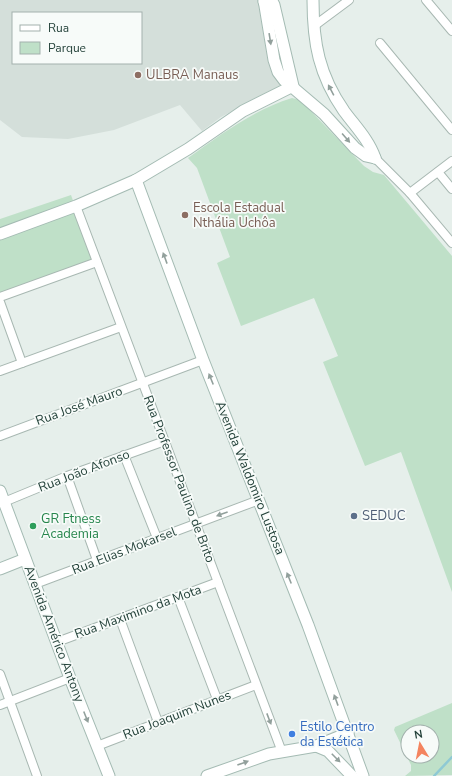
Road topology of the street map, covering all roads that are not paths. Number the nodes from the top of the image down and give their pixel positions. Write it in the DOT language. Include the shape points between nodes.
graph roads {
  1 [pos="313,0"];
  2 [pos="335,0"];
  3 [pos="349,0"];
  4 [pos="426,0"];
  5 [pos="264,1"];
  6 [pos="335,10"];
  7 [pos="314,26"];
  8 [pos="452,31"];
  9 [pos="380,43"];
  10 [pos="293,86"];
  11 [pos="452,130"];
  12 [pos="375,158"];
  13 [pos="452,161"];
  14 [pos="438,172"];
  15 [pos="136,180"];
  16 [pos="452,189"];
  17 [pos="410,193"];
  18 [pos="76,206"];
  19 [pos="0,234"];
  20 [pos="452,242"];
  21 [pos="97,262"];
  22 [pos="0,297"];
  23 [pos="0,302"];
  24 [pos="121,327"];
  25 [pos="203,360"];
  26 [pos="22,363"];
  27 [pos="0,371"];
  28 [pos="143,383"];
  29 [pos="0,436"];
  30 [pos="165,441"];
  31 [pos="124,455"];
  32 [pos="67,476"];
  33 [pos="0,491"];
  34 [pos="259,500"];
  35 [pos="4,502"];
  36 [pos="197,523"];
  37 [pos="157,538"];
  38 [pos="25,559"];
  39 [pos="97,560"];
  40 [pos="0,569"];
  41 [pos="218,582"];
  42 [pos="35,584"];
  43 [pos="178,597"];
  44 [pos="120,619"];
  45 [pos="57,642"];
  46 [pos="0,674"];
  47 [pos="70,678"];
  48 [pos="256,685"];
  49 [pos="217,699"];
  50 [pos="10,702"];
  51 [pos="0,705"];
  52 [pos="158,722"];
  53 [pos="348,733"];
  54 [pos="97,746"];
  55 [pos="316,746"];
  56 [pos="282,752"];
  57 [pos="37,776"];
  58 [pos="109,776"];
  59 [pos="206,776"];
  60 [pos="352,776"];
  61 [pos="364,776"];
  1 -- 7 [label="street"];
  2 -- 6 [label="street"];
  3 -- 6 [label="street"];
  4 -- 8 [label="street"];
  5 -- 10 [label="street" via="278,72"];
  6 -- 7 [label="street"];
  12 -- 7 [label="street, one-way" via="367,142 337,101 324,75"];
  9 -- 11 [label="street"];
  10 -- 12 [label="street, one-way" via="324,114 355,148 366,156"];
  10 -- 15 [label="street" via="243,111 188,149"];
  12 -- 17 [label="street"];
  13 -- 14 [label="street"];
  14 -- 16 [label="street"];
  14 -- 17 [label="street"];
  15 -- 18 [label="street"];
  25 -- 15 [label="street, Avenida Waldomiro Lustosa, one-way"];
  17 -- 20 [label="street"];
  18 -- 19 [label="street"];
  18 -- 21 [label="street, Rua Professor Paulino de Brito"];
  21 -- 22 [label="street"];
  21 -- 24 [label="street, Rua Professor Paulino de Brito"];
  23 -- 26 [label="street"];
  24 -- 26 [label="street"];
  24 -- 28 [label="street, Rua Professor Paulino de Brito"];
  25 -- 28 [label="street, Rua José Mauro"];
  34 -- 25 [label="street, Avenida Waldomiro Lustosa, one-way"];
  26 -- 27 [label="street"];
  28 -- 29 [label="street, Rua José Mauro"];
  28 -- 30 [label="street, Rua Professor Paulino de Brito"];
  30 -- 31 [label="street, Rua João Afonso"];
  30 -- 36 [label="street, Rua Professor Paulino de Brito"];
  31 -- 32 [label="street, Rua João Afonso"];
  31 -- 37 [label="street"];
  32 -- 35 [label="street, Rua João Afonso"];
  32 -- 39 [label="street"];
  33 -- 35 [label="street, Avenida Américo Antony"];
  34 -- 36 [label="street, Rua Elias Mokarsel, one-way"];
  53 -- 34 [label="street, Avenida Waldomiro Lustosa, one-way"];
  35 -- 38 [label="street, Avenida Américo Antony"];
  36 -- 37 [label="street, Rua Elias Mokarsel"];
  36 -- 41 [label="street, Rua Professor Paulino de Brito"];
  37 -- 39 [label="street, Rua Elias Mokarsel"];
  38 -- 40 [label="street"];
  38 -- 42 [label="street, Avenida Américo Antony"];
  39 -- 42 [label="street, Rua Elias Mokarsel"];
  41 -- 43 [label="street, Rua Maximino da Mota"];
  41 -- 48 [label="street, Rua Professor Paulino de Brito"];
  42 -- 45 [label="street, Avenida Américo Antony"];
  43 -- 44 [label="street, Rua Maximino da Mota"];
  43 -- 49 [label="street"];
  44 -- 45 [label="street, Rua Maximino da Mota"];
  44 -- 52 [label="street"];
  45 -- 47 [label="street, Avenida Américo Antony"];
  46 -- 50 [label="street"];
  47 -- 50 [label="street"];
  47 -- 54 [label="street, Avenida Américo Antony, one-way"];
  48 -- 49 [label="street, Rua Joaquim Nunes"];
  48 -- 56 [label="street, Rua Professor Paulino de Brito, one-way"];
  49 -- 52 [label="street, Rua Joaquim Nunes"];
  50 -- 51 [label="street"];
  50 -- 57 [label="street"];
  52 -- 54 [label="street, Rua Joaquim Nunes"];
  53 -- 55 [label="street"];
  53 -- 61 [label="street, Avenida Waldomiro Lustosa"];
  54 -- 58 [label="street, Avenida Américo Antony"];
  55 -- 56 [label="street"];
  55 -- 60 [label="street, one-way" via="328,751"];
  59 -- 56 [label="street, one-way" via="258,757"];
}
